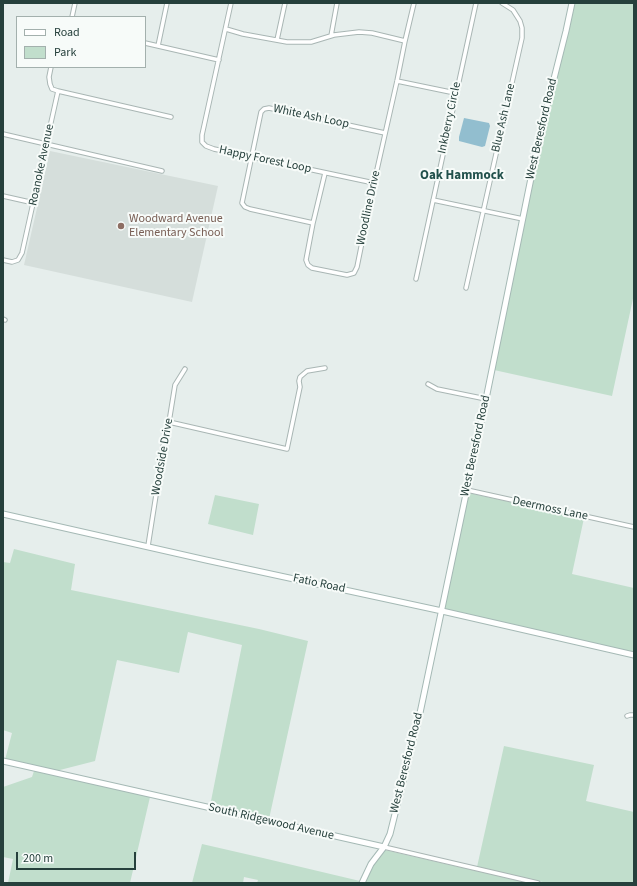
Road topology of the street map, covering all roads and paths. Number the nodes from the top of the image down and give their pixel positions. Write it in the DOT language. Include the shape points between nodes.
graph roads {
  1 [pos="75,3"];
  2 [pos="167,3"];
  3 [pos="232,3"];
  4 [pos="285,3"];
  5 [pos="337,3"];
  6 [pos="414,3"];
  7 [pos="476,3"];
  8 [pos="502,3"];
  9 [pos="572,3"];
  10 [pos="72,16"];
  11 [pos="226,29"];
  12 [pos="331,36"];
  13 [pos="277,40"];
  14 [pos="405,41"];
  15 [pos="146,43"];
  16 [pos="158,46"];
  17 [pos="219,60"];
  18 [pos="51,68"];
  19 [pos="397,81"];
  20 [pos="58,91"];
  21 [pos="455,93"];
  22 [pos="171,117"];
  23 [pos="385,133"];
  24 [pos="3,134"];
  25 [pos="47,144"];
  26 [pos="252,156"];
  27 [pos="162,171"];
  28 [pos="325,173"];
  29 [pos="374,183"];
  30 [pos="3,196"];
  31 [pos="432,200"];
  32 [pos="34,203"];
  33 [pos="483,211"];
  34 [pos="523,219"];
  35 [pos="313,223"];
  36 [pos="3,260"];
  37 [pos="416,279"];
  38 [pos="466,288"];
  39 [pos="325,368"];
  40 [pos="185,369"];
  41 [pos="428,384"];
  42 [pos="486,399"];
  43 [pos="169,422"];
  44 [pos="467,490"];
  45 [pos="3,514"];
  46 [pos="634,527"];
  47 [pos="148,546"];
  48 [pos="442,611"];
  49 [pos="634,655"];
  50 [pos="634,715"];
  51 [pos="627,716"];
  52 [pos="3,762"];
  53 [pos="384,847"];
  54 [pos="362,883"];
  55 [pos="538,883"];
  1 -- 10 [label="street"];
  2 -- 16 [label="street"];
  3 -- 11 [label="street, Happy Forest Loop"];
  4 -- 13 [label="street"];
  5 -- 12 [label="street"];
  6 -- 14 [label="street, Woodline Drive"];
  7 -- 21 [label="street, Inkberry Circle"];
  8 -- 33 [label="street, Blue Ash Lane" via="513,10 520,21 522,38"];
  9 -- 34 [label="street, West Beresford Road" via="540,134"];
  11 -- 13 [label="street"];
  11 -- 17 [label="street, Happy Forest Loop"];
  12 -- 13 [label="street" via="311,42"];
  12 -- 14 [label="street" via="359,32"];
  14 -- 19 [label="street, Woodline Drive"];
  15 -- 16 [label="street"];
  16 -- 17 [label="street"];
  17 -- 26 [label="street, Happy Forest Loop" via="202,142 214,149"];
  18 -- 20 [label="street" via="50,84"];
  19 -- 21 [label="street"];
  19 -- 23 [label="street, Woodline Drive"];
  20 -- 22 [label="street"];
  20 -- 25 [label="street, Roanoke Avenue"];
  21 -- 31 [label="street, Inkberry Circle"];
  23 -- 26 [label="street, White Ash Loop" via="269,108 261,112"];
  23 -- 29 [label="street, Woodline Drive"];
  24 -- 25 [label="street"];
  25 -- 27 [label="street"];
  25 -- 32 [label="street, Roanoke Avenue"];
  26 -- 28 [label="street, Happy Forest Loop"];
  26 -- 35 [label="street, White Ash Loop" via="242,196 245,207"];
  28 -- 29 [label="street, Happy Forest Loop"];
  28 -- 35 [label="street, Woodline Drive"];
  29 -- 35 [label="street, Woodline Drive" via="354,273 347,275 308,265 306,260"];
  30 -- 32 [label="street"];
  31 -- 33 [label="street"];
  31 -- 37 [label="street, Inkberry Circle"];
  32 -- 36 [label="street, Roanoke Avenue" via="22,253 18,260"];
  33 -- 34 [label="street"];
  33 -- 38 [label="street, Blue Ash Lane"];
  34 -- 42 [label="street, West Beresford Road"];
  39 -- 43 [label="street" via="307,371 300,377 287,449"];
  40 -- 43 [label="street, Woodside Drive" via="175,385"];
  41 -- 42 [label="street" via="437,389"];
  42 -- 44 [label="street, West Beresford Road"];
  43 -- 47 [label="street, Woodside Drive" via="161,455"];
  44 -- 46 [label="street, Deermoss Lane"];
  44 -- 48 [label="street, West Beresford Road"];
  45 -- 47 [label="street, Fatio Road"];
  47 -- 48 [label="street, Fatio Road"];
  48 -- 49 [label="street, Fatio Road"];
  48 -- 53 [label="street, West Beresford Road" via="396,812"];
  50 -- 51 [label="street"];
  52 -- 53 [label="street, South Ridgewood Avenue"];
  53 -- 54 [label="street, West Beresford Road" via="371,864"];
  53 -- 55 [label="street, South Ridgewood Avenue"];
}
